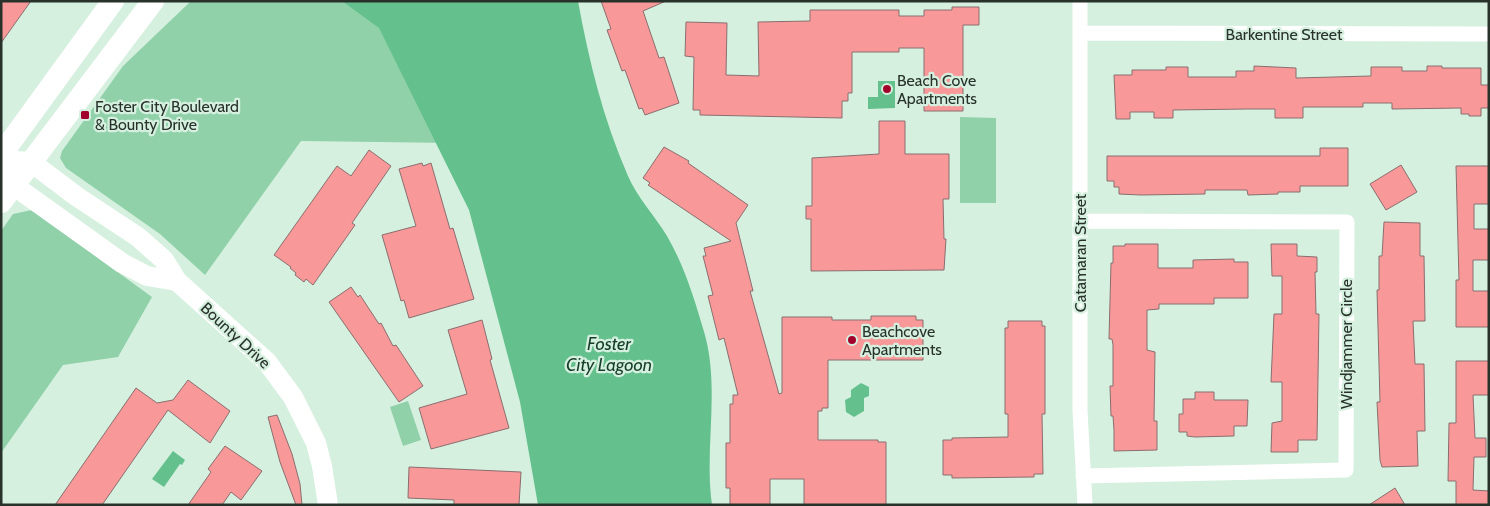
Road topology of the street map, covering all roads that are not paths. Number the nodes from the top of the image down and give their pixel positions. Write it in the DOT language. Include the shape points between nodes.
graph roads {
  1 [pos="113,1"];
  2 [pos="153,1"];
  3 [pos="1080,1"];
  4 [pos="1080,33"];
  5 [pos="1489,34"];
  6 [pos="1,155"];
  7 [pos="1,160"];
  8 [pos="31,162"];
  9 [pos="1,165"];
  10 [pos="7,194"];
  11 [pos="1080,221"];
  12 [pos="177,281"];
  13 [pos="1083,476"];
  14 [pos="328,505"];
  15 [pos="1085,505"];
  1 -- 6 [label="main road"];
  2 -- 8 [label="main road"];
  3 -- 4 [label="street, Catamaran Street"];
  4 -- 5 [label="street, Barkentine Street"];
  4 -- 11 [label="street, Catamaran Street"];
  7 -- 8 [label="street"];
  8 -- 10 [label="main road"];
  8 -- 12 [label="street, Bounty Drive" via="138,237 164,260"];
  9 -- 10 [label="street"];
  10 -- 12 [label="street" via="122,263 148,276"];
  11 -- 13 [label="street, Catamaran Street"];
  11 -- 13 [label="street, Windjammer Circle" via="1347,222 1346,470"];
  12 -- 14 [label="street, Bounty Drive" via="267,362 293,397 316,442"];
  13 -- 15 [label="street, Catamaran Street"];
}
